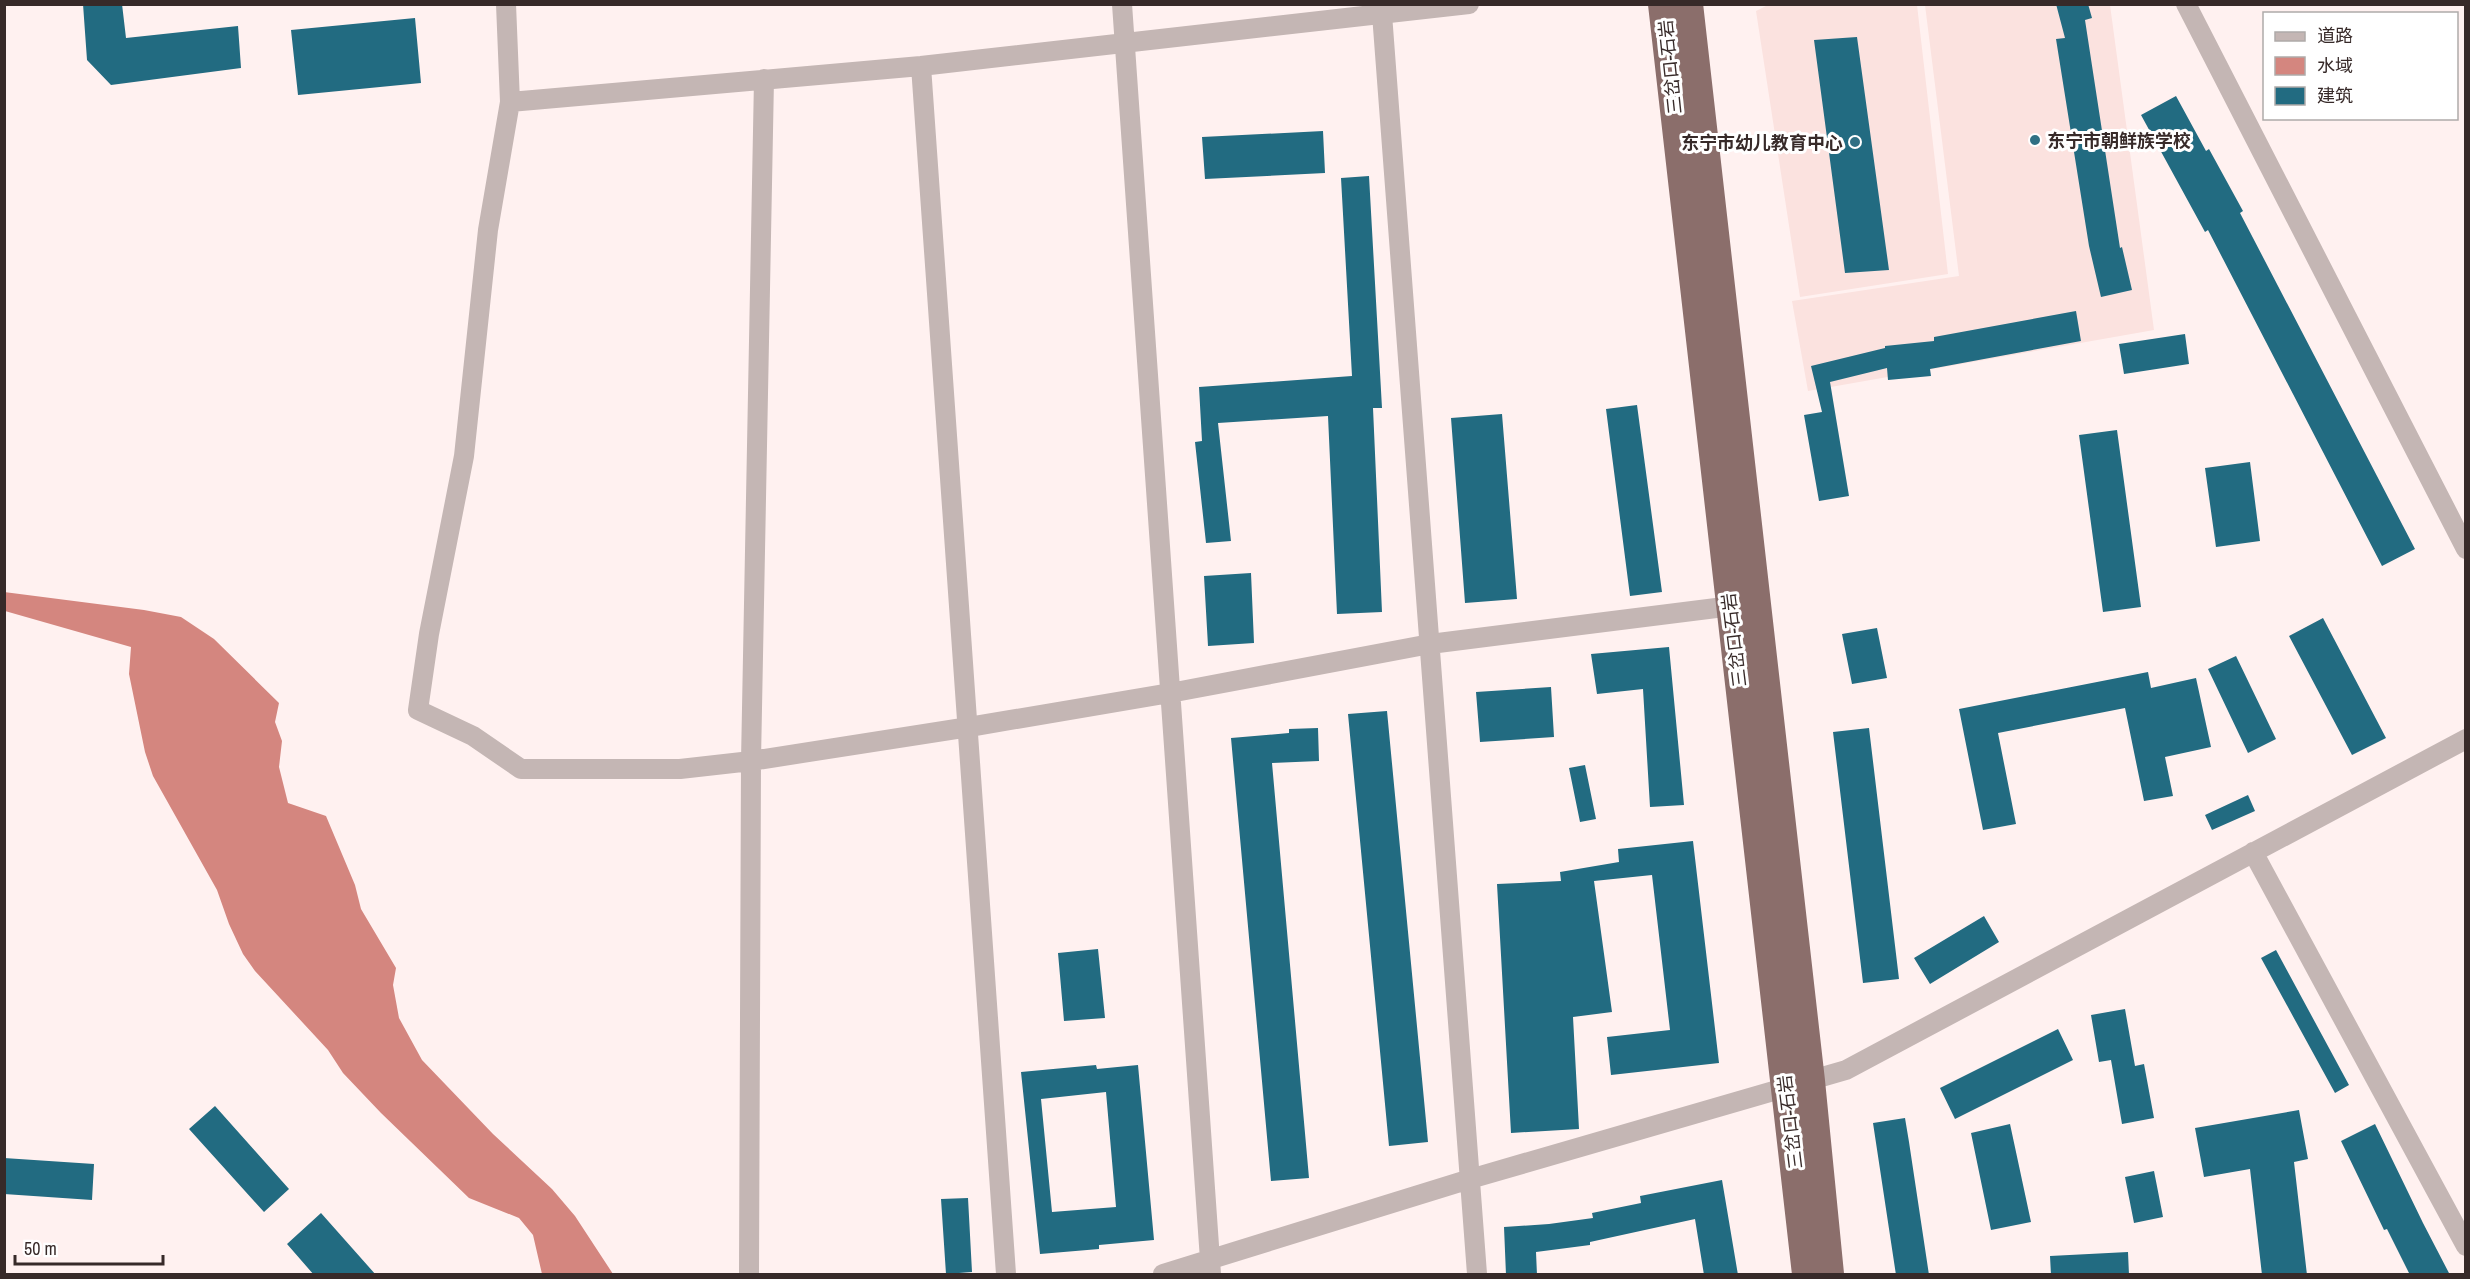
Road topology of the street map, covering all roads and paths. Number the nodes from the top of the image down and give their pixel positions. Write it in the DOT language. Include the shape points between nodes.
graph roads {
  1 [pos="506,4"];
  2 [pos="1122,4"];
  3 [pos="1469,4"];
  4 [pos="1663,4"];
  5 [pos="1688,4"];
  6 [pos="2186,4"];
  7 [pos="1382,14"];
  8 [pos="1126,43"];
  9 [pos="921,66"];
  10 [pos="764,80"];
  11 [pos="510,102"];
  12 [pos="2466,549"];
  13 [pos="1742,605"];
  14 [pos="1430,644"];
  15 [pos="1170,693"];
  16 [pos="969,727"];
  17 [pos="2466,739"];
  18 [pos="751,761"];
  19 [pos="2253,852"];
  20 [pos="1798,1084"];
  21 [pos="1470,1179"];
  22 [pos="2466,1246"];
  23 [pos="1210,1267"];
  24 [pos="749,1275"];
  25 [pos="1006,1275"];
  26 [pos="1163,1275"];
  27 [pos="1477,1275"];
  28 [pos="1807,1275"];
  29 [pos="1829,1275"];
  1 -- 11 [label="street"];
  2 -- 8 [label="street"];
  3 -- 7 [label="street"];
  4 -- 13 [label="highway, 三岔口-石岩"];
  5 -- 13 [label="highway, 三岔口-石岩"];
  6 -- 12 [label="street"];
  7 -- 8 [label="street"];
  7 -- 14 [label="street"];
  8 -- 9 [label="street"];
  8 -- 15 [label="street"];
  9 -- 10 [label="street"];
  9 -- 16 [label="street"];
  10 -- 11 [label="street"];
  10 -- 18 [label="street"];
  11 -- 18 [label="street" via="488,230 464,456 418,710 473,736 521,769 680,769"];
  13 -- 14 [label="street"];
  13 -- 20 [label="highway, 三岔口-石岩"];
  14 -- 15 [label="street"];
  14 -- 21 [label="street"];
  15 -- 16 [label="street"];
  15 -- 23 [label="street"];
  16 -- 18 [label="street"];
  16 -- 25 [label="street"];
  17 -- 19 [label="street"];
  18 -- 24 [label="street"];
  19 -- 20 [label="street" via="1846,1070"];
  19 -- 22 [label="street"];
  20 -- 21 [label="street"];
  20 -- 28 [label="highway, 三岔口-石岩"];
  20 -- 29 [label="highway, 三岔口-石岩"];
  21 -- 23 [label="street"];
  21 -- 27 [label="street"];
  23 -- 26 [label="street"];
}
